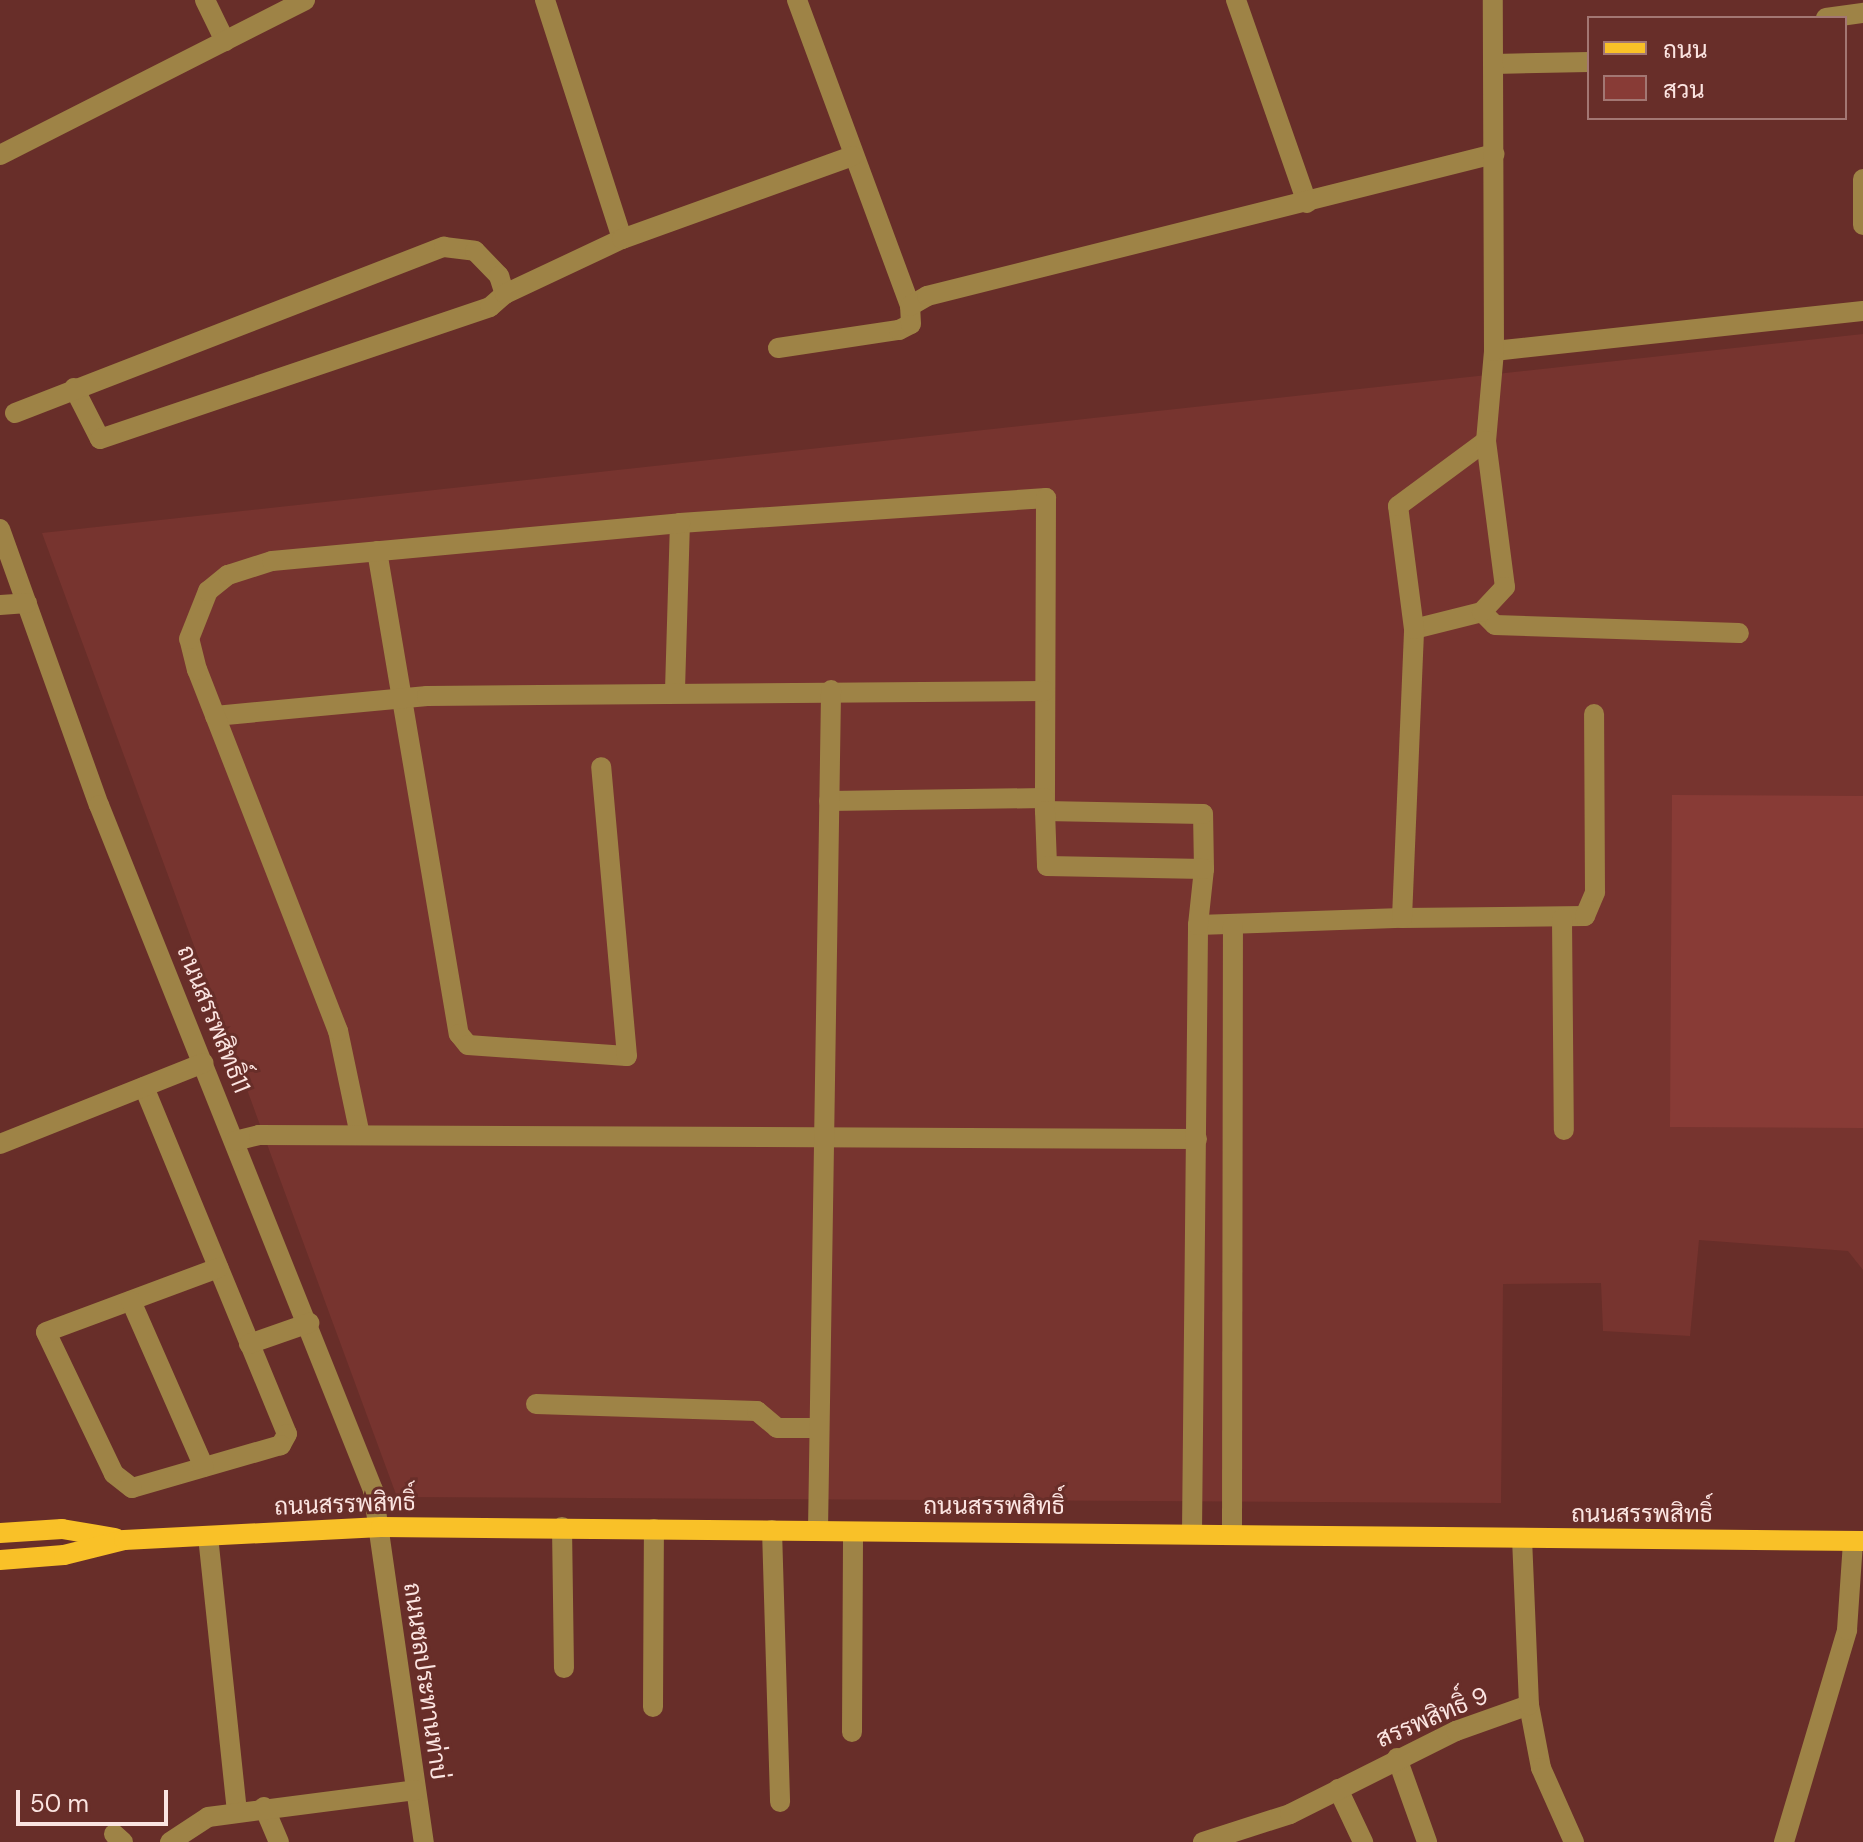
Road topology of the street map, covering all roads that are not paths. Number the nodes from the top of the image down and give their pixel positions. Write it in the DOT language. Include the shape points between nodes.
graph roads {
  1 [pos="205,0"];
  2 [pos="305,0"];
  3 [pos="545,0"];
  4 [pos="797,0"];
  5 [pos="1236,0"];
  6 [pos="1493,0"];
  7 [pos="1863,13"];
  8 [pos="1841,16"];
  9 [pos="225,41"];
  10 [pos="1587,62"];
  11 [pos="1494,64"];
  12 [pos="1494,154"];
  13 [pos="0,155"];
  14 [pos="852,156"];
  15 [pos="1863,179"];
  16 [pos="1307,203"];
  17 [pos="1863,225"];
  18 [pos="622,239"];
  19 [pos="505,294"];
  20 [pos="910,306"];
  21 [pos="1863,311"];
  22 [pos="778,348"];
  23 [pos="1494,351"];
  24 [pos="74,388"];
  25 [pos="15,413"];
  26 [pos="1486,441"];
  27 [pos="680,523"];
  28 [pos="0,529"];
  29 [pos="377,551"];
  30 [pos="27,603"];
  31 [pos="0,605"];
  32 [pos="1482,612"];
  33 [pos="1414,629"];
  34 [pos="1739,633"];
  35 [pos="675,690"];
  36 [pos="831,690"];
  37 [pos="1045,691"];
  38 [pos="407,698"];
  39 [pos="1594,714"];
  40 [pos="215,716"];
  41 [pos="601,767"];
  42 [pos="829,801"];
  43 [pos="1045,804"];
  44 [pos="1204,869"];
  45 [pos="1402,918"];
  46 [pos="1562,919"];
  47 [pos="1198,925"];
  48 [pos="1233,926"];
  49 [pos="204,1063"];
  50 [pos="144,1087"];
  51 [pos="1564,1130"];
  52 [pos="360,1135"];
  53 [pos="822,1139"];
  54 [pos="1197,1139"];
  55 [pos="235,1141"];
  56 [pos="0,1144"];
  57 [pos="218,1268"];
  58 [pos="131,1301"];
  59 [pos="309,1323"];
  60 [pos="249,1344"];
  61 [pos="536,1404"];
  62 [pos="818,1428"];
  63 [pos="204,1467"];
  64 [pos="381,1527"];
  65 [pos="562,1527"];
  66 [pos="654,1529"];
  67 [pos="772,1530"];
  68 [pos="818,1531"];
  69 [pos="853,1532"];
  70 [pos="1192,1532"];
  71 [pos="0,1533"];
  72 [pos="1232,1533"];
  73 [pos="208,1536"];
  74 [pos="1522,1539"];
  75 [pos="124,1540"];
  76 [pos="1858,1541"];
  77 [pos="0,1560"];
  78 [pos="564,1668"];
  79 [pos="1529,1705"];
  80 [pos="653,1707"];
  81 [pos="852,1732"];
  82 [pos="1397,1758"];
  83 [pos="1338,1789"];
  84 [pos="415,1790"];
  85 [pos="780,1802"];
  86 [pos="264,1807"];
  87 [pos="237,1812"];
  88 [pos="1215,1841"];
  89 [pos="170,1842"];
  90 [pos="279,1842"];
  91 [pos="424,1842"];
  92 [pos="1363,1842"];
  93 [pos="1427,1842"];
  94 [pos="1574,1842"];
  95 [pos="1784,1842"];
  1 -- 9 [label="street"];
  2 -- 9 [label="street"];
  3 -- 18 [label="street"];
  4 -- 14 [label="street"];
  5 -- 16 [label="street"];
  6 -- 11 [label="street"];
  7 -- 8 [label="street"];
  9 -- 13 [label="street"];
  10 -- 11 [label="street"];
  11 -- 12 [label="street"];
  12 -- 16 [label="street"];
  12 -- 23 [label="street"];
  14 -- 18 [label="street"];
  14 -- 20 [label="street"];
  15 -- 17 [label="street"];
  16 -- 20 [label="street"];
  18 -- 19 [label="street"];
  19 -- 24 [label="street" via="499,276 475,251 444,247"];
  19 -- 24 [label="street" via="490,307 106,438 93,435"];
  20 -- 22 [label="street" via="911,324 899,330"];
  21 -- 23 [label="street"];
  23 -- 26 [label="street"];
  24 -- 25 [label="street"];
  26 -- 32 [label="street" via="1505,587"];
  26 -- 33 [label="street" via="1398,506"];
  27 -- 29 [label="street"];
  27 -- 35 [label="street"];
  27 -- 37 [label="street" via="1046,498"];
  28 -- 30 [label="street, ถนนสรรพสิทธิ์11"];
  29 -- 38 [label="street"];
  29 -- 40 [label="street" via="272,561 228,575 208,591 189,639"];
  30 -- 31 [label="street"];
  30 -- 49 [label="street, ถนนสรรพสิทธิ์11"];
  32 -- 33 [label="street"];
  32 -- 34 [label="street" via="1495,625"];
  33 -- 45 [label="street"];
  35 -- 36 [label="street"];
  35 -- 38 [label="street"];
  36 -- 37 [label="street"];
  36 -- 42 [label="street"];
  37 -- 43 [label="street"];
  38 -- 40 [label="street"];
  38 -- 41 [label="street" via="459,1034 468,1045 627,1056"];
  39 -- 46 [label="street" via="1595,892 1585,916"];
  40 -- 52 [label="street" via="338,1031"];
  42 -- 43 [label="street"];
  42 -- 53 [label="street"];
  43 -- 44 [label="street" via="1203,814"];
  43 -- 44 [label="street" via="1047,866"];
  44 -- 47 [label="street"];
  45 -- 46 [label="street"];
  45 -- 48 [label="street"];
  46 -- 51 [label="street"];
  47 -- 48 [label="street"];
  47 -- 54 [label="street"];
  48 -- 72 [label="street"];
  49 -- 50 [label="street"];
  49 -- 55 [label="street, ถนนสรรพสิทธิ์11"];
  50 -- 56 [label="street"];
  50 -- 57 [label="street"];
  52 -- 53 [label="street"];
  52 -- 55 [label="street"];
  53 -- 54 [label="street"];
  53 -- 62 [label="street"];
  54 -- 70 [label="street"];
  55 -- 59 [label="street, ถนนสรรพสิทธิ์11"];
  57 -- 58 [label="street"];
  57 -- 60 [label="street"];
  58 -- 63 [label="street"];
  58 -- 63 [label="street" via="46,1332 121,1483 132,1488"];
  59 -- 60 [label="street"];
  59 -- 64 [label="street, ถนนสรรพสิทธิ์11"];
  60 -- 63 [label="street" via="286,1440"];
  61 -- 62 [label="street" via="757,1411 777,1428"];
  62 -- 68 [label="street"];
  64 -- 65 [label="main road, ถนนสรรพสิทธิ์"];
  64 -- 73 [label="main road, ถนนสรรพสิทธิ์"];
  64 -- 84 [label="street, ถนนชลประทานท่าบ่"];
  65 -- 66 [label="main road, ถนนสรรพสิทธิ์"];
  65 -- 78 [label="street"];
  66 -- 67 [label="main road, ถนนสรรพสิทธิ์"];
  66 -- 80 [label="street"];
  67 -- 68 [label="main road, ถนนสรรพสิทธิ์"];
  67 -- 85 [label="street"];
  68 -- 69 [label="main road, ถนนสรรพสิทธิ์"];
  69 -- 70 [label="main road, ถนนสรรพสิทธิ์"];
  69 -- 81 [label="street"];
  70 -- 72 [label="main road, ถนนสรรพสิทธิ์"];
  71 -- 75 [label="main road, ถนนสรรพสิทธิ์" via="62,1529"];
  72 -- 74 [label="main road, ถนนสรรพสิทธิ์"];
  73 -- 75 [label="main road, ถนนสรรพสิทธิ์"];
  73 -- 87 [label="street" via="229,1686"];
  74 -- 76 [label="main road, ถนนสรรพสิทธิ์"];
  74 -- 79 [label="street"];
  75 -- 77 [label="main road, ถนนสรรพสิทธิ์" via="64,1555"];
  76 -- 95 [label="street" via="1847,1630"];
  79 -- 82 [label="street, สรรพสิทธิ์ 9"];
  79 -- 94 [label="street" via="1541,1768"];
  82 -- 83 [label="street, สรรพสิทธิ์ 9"];
  82 -- 93 [label="street"];
  83 -- 88 [label="street, สรรพสิทธิ์ 9"];
  83 -- 92 [label="street"];
  84 -- 86 [label="street"];
  84 -- 91 [label="street, ถนนชลประทานท่าบ่"];
  86 -- 87 [label="street"];
  86 -- 90 [label="street"];
  87 -- 89 [label="street" via="208,1817"];
}
